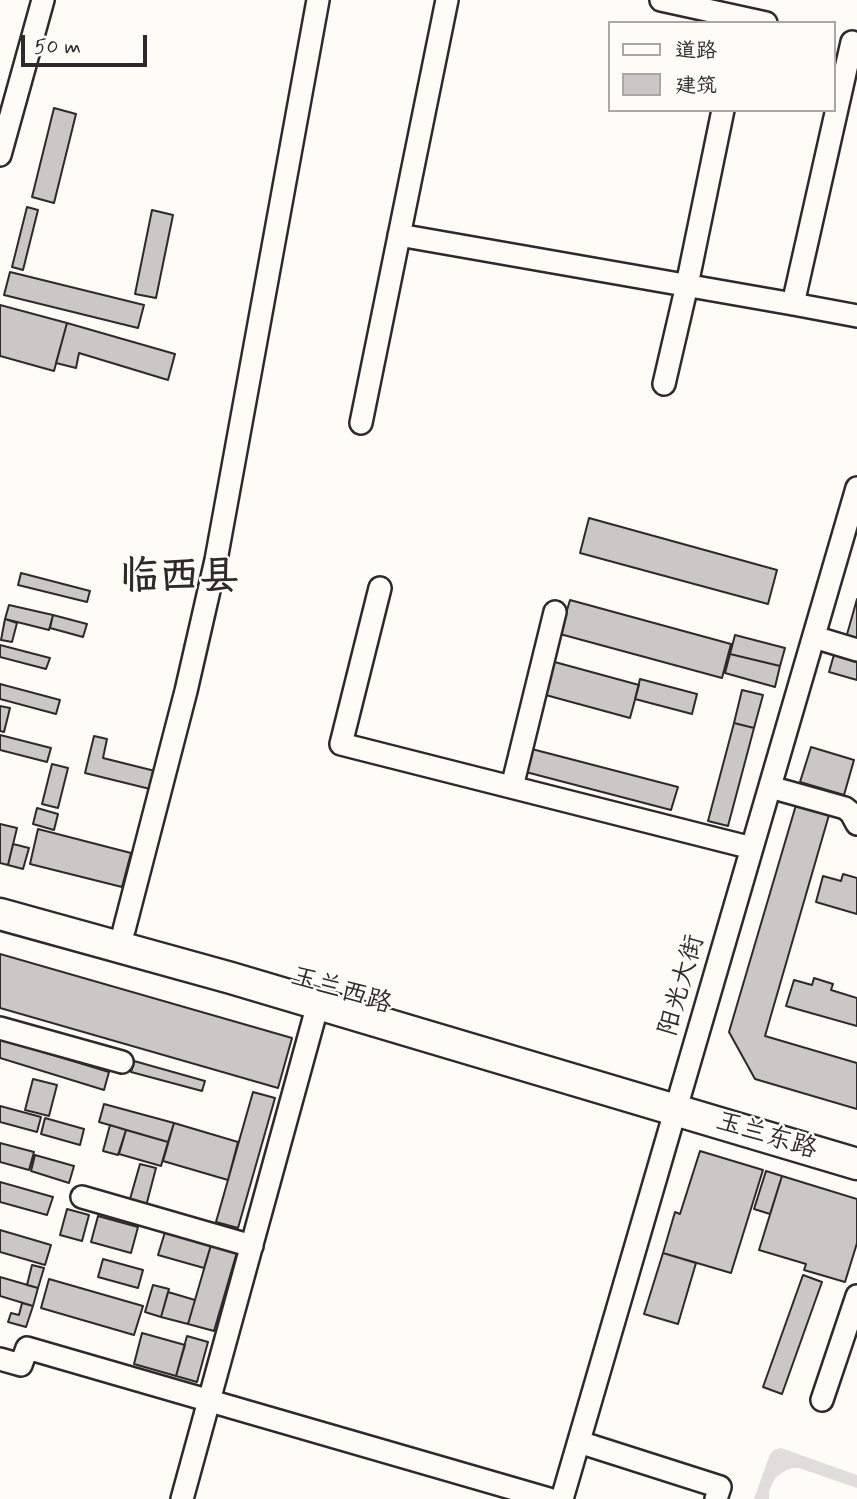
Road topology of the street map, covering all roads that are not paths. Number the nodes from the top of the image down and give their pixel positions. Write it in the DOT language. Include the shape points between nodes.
graph roads {
  1 [pos="43,0"];
  2 [pos="318,0"];
  3 [pos="447,0"];
  4 [pos="661,0"];
  5 [pos="742,20"];
  6 [pos="848,41"];
  7 [pos="836,98"];
  8 [pos="723,112"];
  9 [pos="833,112"];
  10 [pos="0,155"];
  11 [pos="399,235"];
  12 [pos="687,285"];
  13 [pos="793,304"];
  14 [pos="857,316"];
  15 [pos="664,384"];
  16 [pos="361,423"];
  17 [pos="857,488"];
  18 [pos="380,588"];
  19 [pos="555,612"];
  20 [pos="814,637"];
  21 [pos="857,650"];
  22 [pos="512,787"];
  23 [pos="770,787"];
  24 [pos="857,824"];
  25 [pos="752,848"];
  26 [pos="0,895"];
  27 [pos="0,914"];
  28 [pos="124,930"];
  29 [pos="318,1004"];
  30 [pos="0,1028"];
  31 [pos="122,1062"];
  32 [pos="678,1102"];
  33 [pos="857,1145"];
  34 [pos="857,1164"];
  35 [pos="82,1197"];
  36 [pos="252,1245"];
  37 [pos="857,1296"];
  38 [pos="0,1359"];
  39 [pos="822,1400"];
  40 [pos="209,1401"];
  41 [pos="579,1442"];
  42 [pos="182,1499"];
  43 [pos="549,1499"];
  44 [pos="562,1499"];
  45 [pos="716,1499"];
  1 -- 10 [label="street"];
  2 -- 28 [label="street" via="216,560"];
  3 -- 11 [label="street"];
  4 -- 5 [label="street"];
  6 -- 7 [label="street"];
  8 -- 12 [label="street"];
  9 -- 13 [label="street"];
  11 -- 12 [label="street"];
  11 -- 16 [label="street"];
  12 -- 13 [label="street"];
  12 -- 15 [label="street"];
  13 -- 14 [label="street"];
  17 -- 20 [label="street, 阳光大街"];
  18 -- 22 [label="street" via="341,744"];
  19 -- 22 [label="street"];
  20 -- 21 [label="street"];
  20 -- 23 [label="street, 阳光大街"];
  22 -- 25 [label="street"];
  23 -- 24 [label="street" via="845,808"];
  23 -- 25 [label="street, 阳光大街"];
  25 -- 32 [label="street, 阳光大街"];
  26 -- 28 [label="highway, 玉兰西路"];
  27 -- 29 [label="highway, 玉兰西路"];
  28 -- 32 [label="highway, 玉兰西路" via="236,961"];
  29 -- 32 [label="highway, 玉兰西路"];
  29 -- 36 [label="street"];
  30 -- 31 [label="street"];
  32 -- 33 [label="highway, 玉兰东路"];
  32 -- 34 [label="highway, 玉兰东路"];
  32 -- 41 [label="street, 阳光大街"];
  35 -- 36 [label="street"];
  36 -- 40 [label="street"];
  37 -- 39 [label="street"];
  38 -- 40 [label="street" via="21,1365 27,1348"];
  40 -- 42 [label="street"];
  40 -- 43 [label="street"];
  41 -- 44 [label="street, 阳光大街"];
  41 -- 45 [label="street" via="720,1487"];
}
